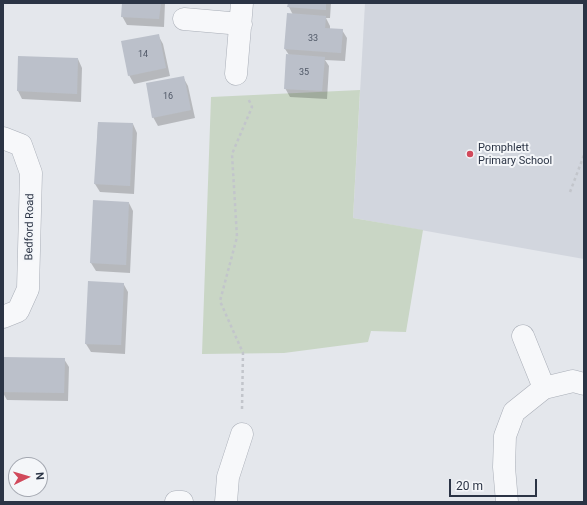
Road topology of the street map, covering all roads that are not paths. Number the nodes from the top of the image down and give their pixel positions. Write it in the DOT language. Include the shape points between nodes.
graph roads {
  1 [pos="242,3"];
  2 [pos="184,19"];
  3 [pos="241,24"];
  4 [pos="236,74"];
  5 [pos="3,138"];
  6 [pos="3,317"];
  7 [pos="523,336"];
  8 [pos="584,384"];
  9 [pos="544,388"];
  10 [pos="242,434"];
  11 [pos="176,502"];
  12 [pos="182,502"];
  13 [pos="226,502"];
  14 [pos="507,502"];
  1 -- 3 [label="street"];
  2 -- 3 [label="street"];
  3 -- 4 [label="street"];
  5 -- 6 [label="street, Bedford Road" via="21,145 31,174 28,289 18,311"];
  7 -- 9 [label="street"];
  8 -- 9 [label="street" via="573,382"];
  9 -- 14 [label="street" via="514,412 505,436"];
  10 -- 13 [label="street" via="228,477"];
  11 -- 12 [label="street"];
}
